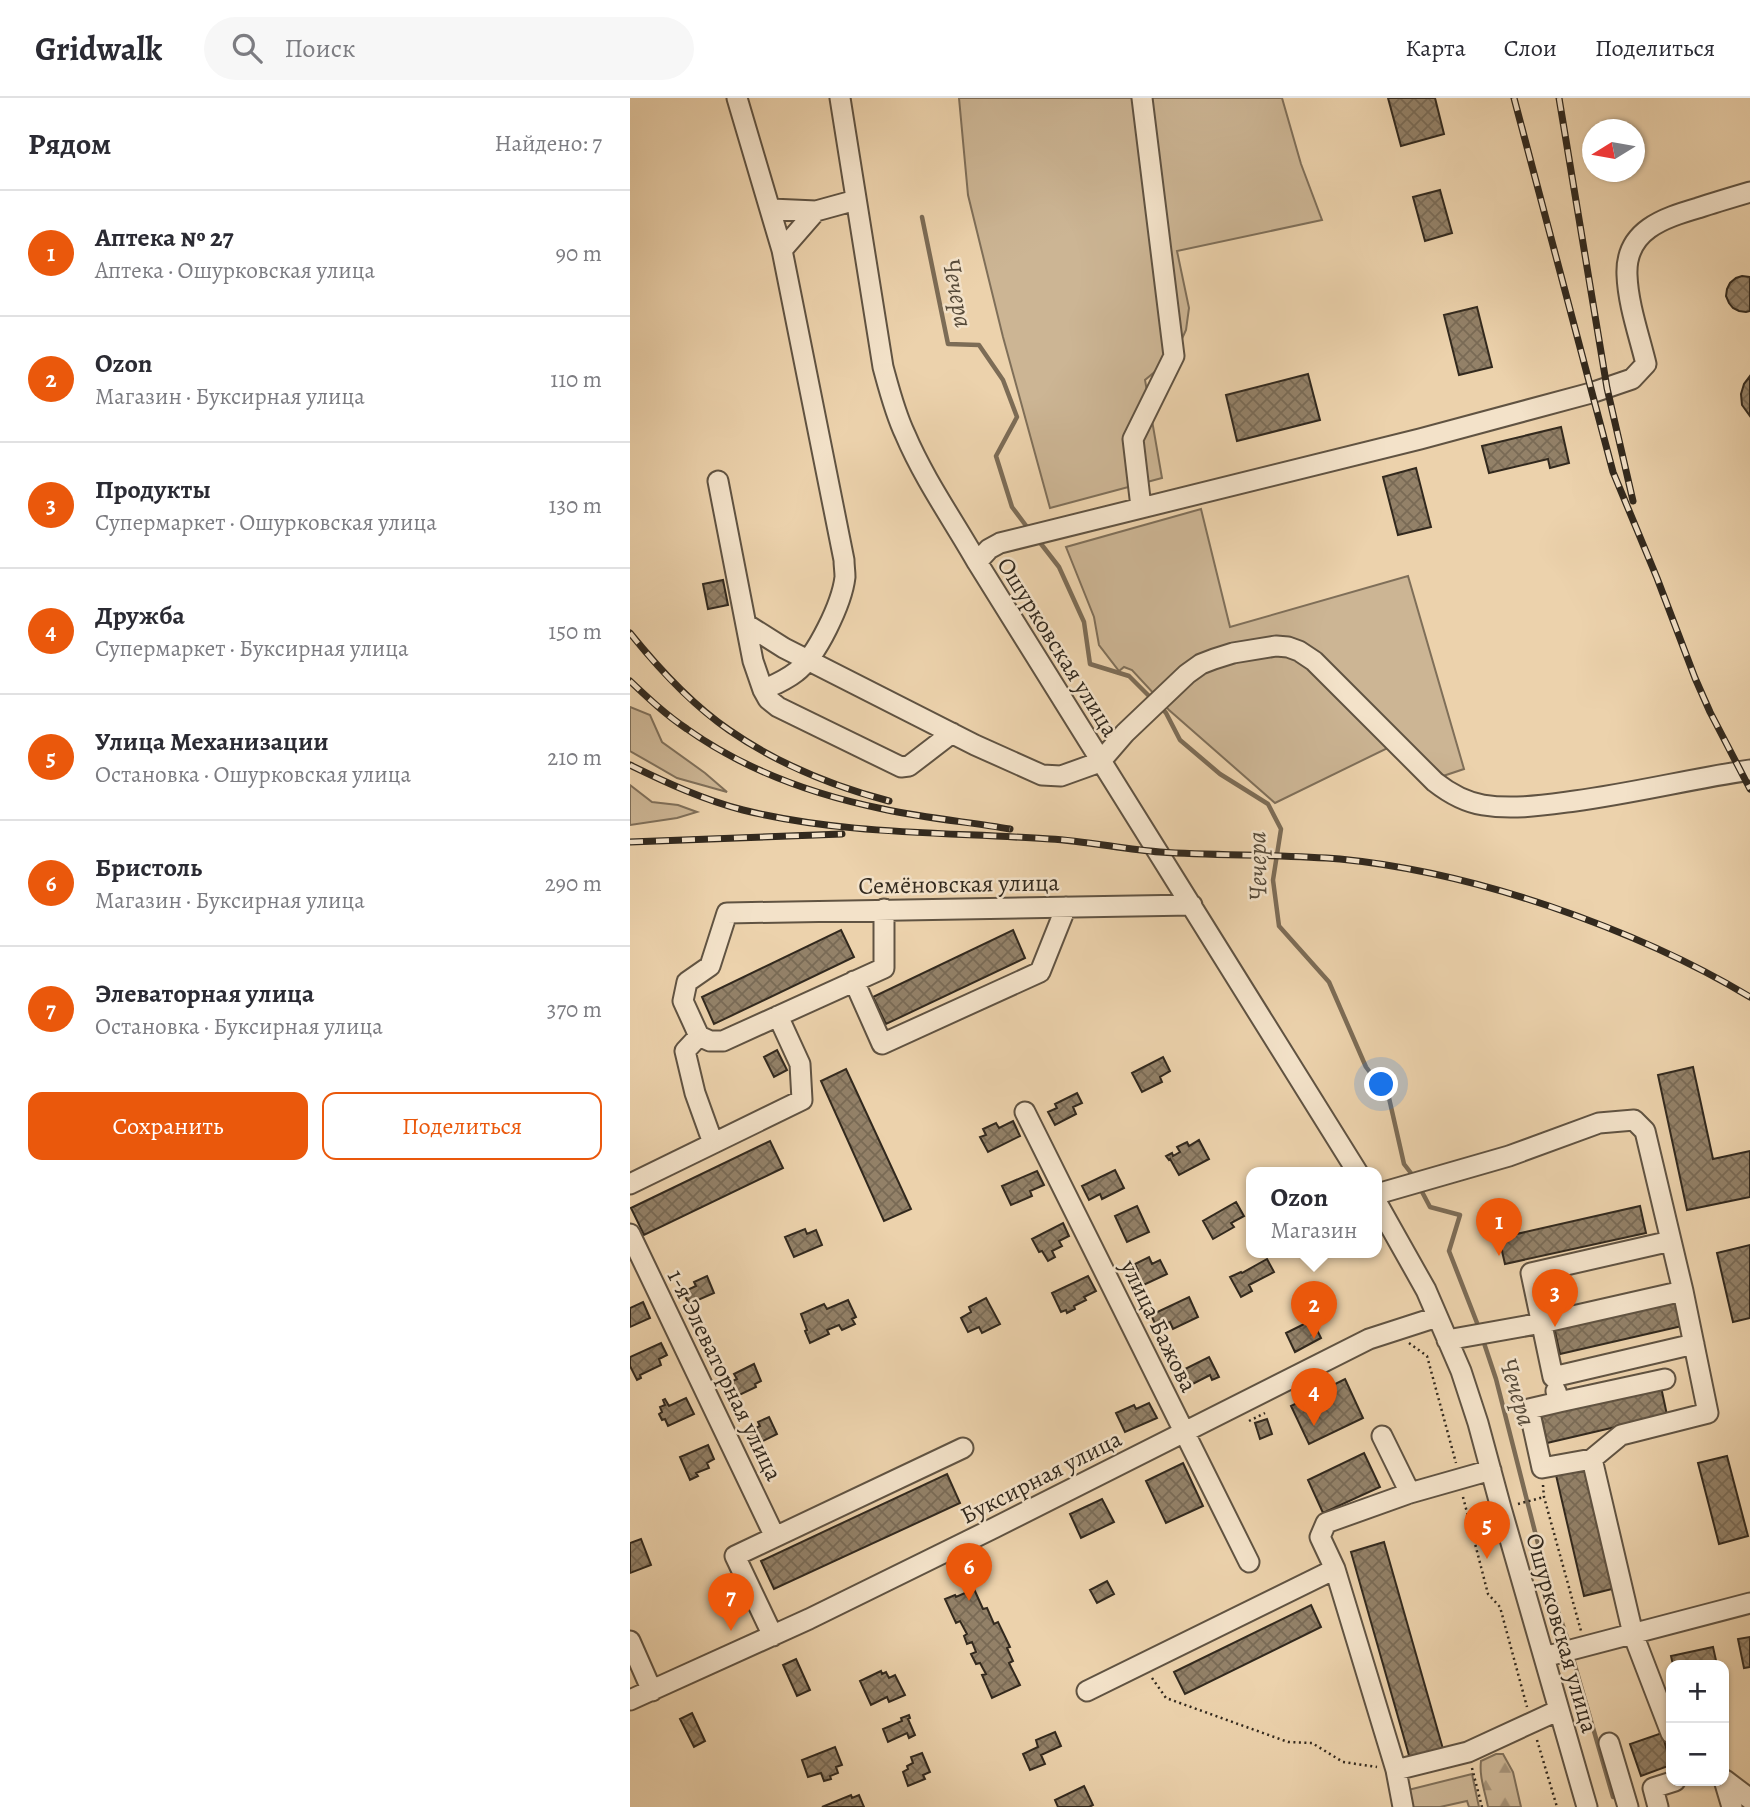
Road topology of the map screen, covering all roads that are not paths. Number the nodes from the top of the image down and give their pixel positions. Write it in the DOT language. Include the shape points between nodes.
graph roads {
  1 [pos="737,98"];
  2 [pos="840,98"];
  3 [pos="1142,98"];
  4 [pos="1750,192"];
  5 [pos="856,200"];
  6 [pos="771,209"];
  7 [pos="816,211"];
  8 [pos="782,250"];
  9 [pos="718,481"];
  10 [pos="1141,507"];
  11 [pos="977,562"];
  12 [pos="746,624"];
  13 [pos="808,660"];
  14 [pos="763,690"];
  15 [pos="952,733"];
  16 [pos="1100,762"];
  17 [pos="1750,769"];
  18 [pos="1192,905"];
  19 [pos="1066,907"];
  20 [pos="884,909"];
  21 [pos="854,981"];
  22 [pos="778,1016"];
  23 [pos="699,1036"];
  24 [pos="1025,1112"];
  25 [pos="713,1143"];
  26 [pos="1354,1167"];
  27 [pos="630,1184"];
  28 [pos="1382,1193"];
  29 [pos="1382,1212"];
  30 [pos="630,1234"];
  31 [pos="1671,1241"];
  32 [pos="637,1265"];
  33 [pos="1683,1291"];
  34 [pos="1437,1317"];
  35 [pos="1542,1323"];
  36 [pos="1447,1340"];
  37 [pos="1694,1344"];
  38 [pos="1553,1377"];
  39 [pos="1665,1378"];
  40 [pos="1559,1402"];
  41 [pos="1184,1432"];
  42 [pos="1382,1436"];
  43 [pos="963,1448"];
  44 [pos="1592,1459"];
  45 [pos="1491,1470"];
  46 [pos="1410,1493"];
  47 [pos="775,1537"];
  48 [pos="1248,1562"];
  49 [pos="1335,1569"];
  50 [pos="1750,1603"];
  51 [pos="1633,1634"];
  52 [pos="773,1636"];
  53 [pos="630,1641"];
  54 [pos="1544,1657"];
  55 [pos="652,1691"];
  56 [pos="1087,1691"];
  57 [pos="630,1700"];
  58 [pos="1559,1710"];
  59 [pos="1667,1723"];
  60 [pos="1609,1743"];
  61 [pos="1396,1770"];
  62 [pos="1666,1784"];
  63 [pos="1729,1784"];
  64 [pos="1726,1786"];
  65 [pos="1750,1799"];
  66 [pos="1657,1802"];
  67 [pos="1404,1807"];
  68 [pos="1587,1807"];
  69 [pos="1626,1807"];
  70 [pos="1732,1807"];
  1 -- 6 [label="street"];
  2 -- 5 [label="street, Ошурковская улица"];
  3 -- 10 [label="street" via="1174,356 1133,439"];
  4 -- 10 [label="street" via="1666,218 1651,226 1633,247 1628,259 1629,290 1646,364 1632,379 1420,439"];
  5 -- 7 [label="street"];
  5 -- 11 [label="street, Ошурковская улица" via="892,400 916,456"];
  6 -- 7 [label="street"];
  6 -- 8 [label="street"];
  7 -- 8 [label="street"];
  8 -- 13 [label="street" via="845,575 828,627"];
  9 -- 12 [label="street"];
  10 -- 11 [label="street" via="1000,543"];
  11 -- 16 [label="street, Ошурковская улица"];
  12 -- 13 [label="street"];
  12 -- 14 [label="street"];
  13 -- 14 [label="street"];
  13 -- 15 [label="street"];
  14 -- 15 [label="street" via="778,707 901,767 909,766"];
  15 -- 16 [label="street" via="1052,777"];
  16 -- 17 [label="street" via="1201,664 1276,646 1299,651 1314,661 1435,782 1449,793 1483,805 1544,805"];
  16 -- 18 [label="street, Ошурковская улица"];
  18 -- 19 [label="street, Семёновская улица"];
  18 -- 26 [label="street, Ошурковская улица"];
  19 -- 20 [label="street, Семёновская улица"];
  19 -- 21 [label="street" via="1040,972 882,1044"];
  20 -- 21 [label="street" via="884,968"];
  20 -- 23 [label="street, Семёновская улица" via="727,913 710,967 687,982 683,1001"];
  21 -- 22 [label="street"];
  22 -- 23 [label="street" via="723,1041"];
  22 -- 25 [label="street" via="800,1065 802,1100"];
  23 -- 25 [label="street" via="685,1051"];
  24 -- 41 [label="street, улица Бажова"];
  25 -- 27 [label="street"];
  28 -- 31 [label="street" via="1509,1156 1599,1123 1634,1120 1645,1131"];
  29 -- 34 [label="street, Ошурковская улица"];
  30 -- 32 [label="street, 1-я Элеваторная улица"];
  31 -- 33 [label="street"];
  31 -- 35 [label="street" via="1531,1273"];
  32 -- 47 [label="street, 1-я Элеваторная улица"];
  33 -- 35 [label="street"];
  33 -- 37 [label="street"];
  34 -- 36 [label="street, Ошурковская улица"];
  34 -- 41 [label="street, Буксирная улица" via="1369,1339"];
  35 -- 36 [label="street"];
  35 -- 38 [label="street"];
  36 -- 45 [label="street, Ошурковская улица"];
  37 -- 38 [label="street"];
  37 -- 44 [label="street" via="1708,1413 1621,1435"];
  38 -- 40 [label="street"];
  39 -- 40 [label="street"];
  40 -- 44 [label="street" via="1530,1409 1542,1468"];
  41 -- 48 [label="street, улица Бажова"];
  41 -- 52 [label="street, Буксирная улица"];
  42 -- 46 [label="street"];
  43 -- 47 [label="street"];
  44 -- 51 [label="street"];
  45 -- 46 [label="street"];
  45 -- 54 [label="street, Ошурковская улица"];
  46 -- 49 [label="street" via="1326,1523 1320,1537"];
  47 -- 52 [label="street" via="735,1556"];
  49 -- 56 [label="street"];
  49 -- 61 [label="street"];
  50 -- 51 [label="street"];
  51 -- 54 [label="street"];
  51 -- 59 [label="street"];
  52 -- 55 [label="street, Буксирная улица"];
  53 -- 55 [label="street"];
  54 -- 58 [label="street, Ошурковская улица"];
  55 -- 57 [label="street, Буксирная улица"];
  58 -- 61 [label="street" via="1468,1752"];
  58 -- 68 [label="street, Ошурковская улица"];
  60 -- 69 [label="street"];
  61 -- 67 [label="street"];
  62 -- 66 [label="street" via="1653,1788"];
  63 -- 65 [label="street"];
  64 -- 70 [label="street"];
  66 -- 69 [label="street"];
}
